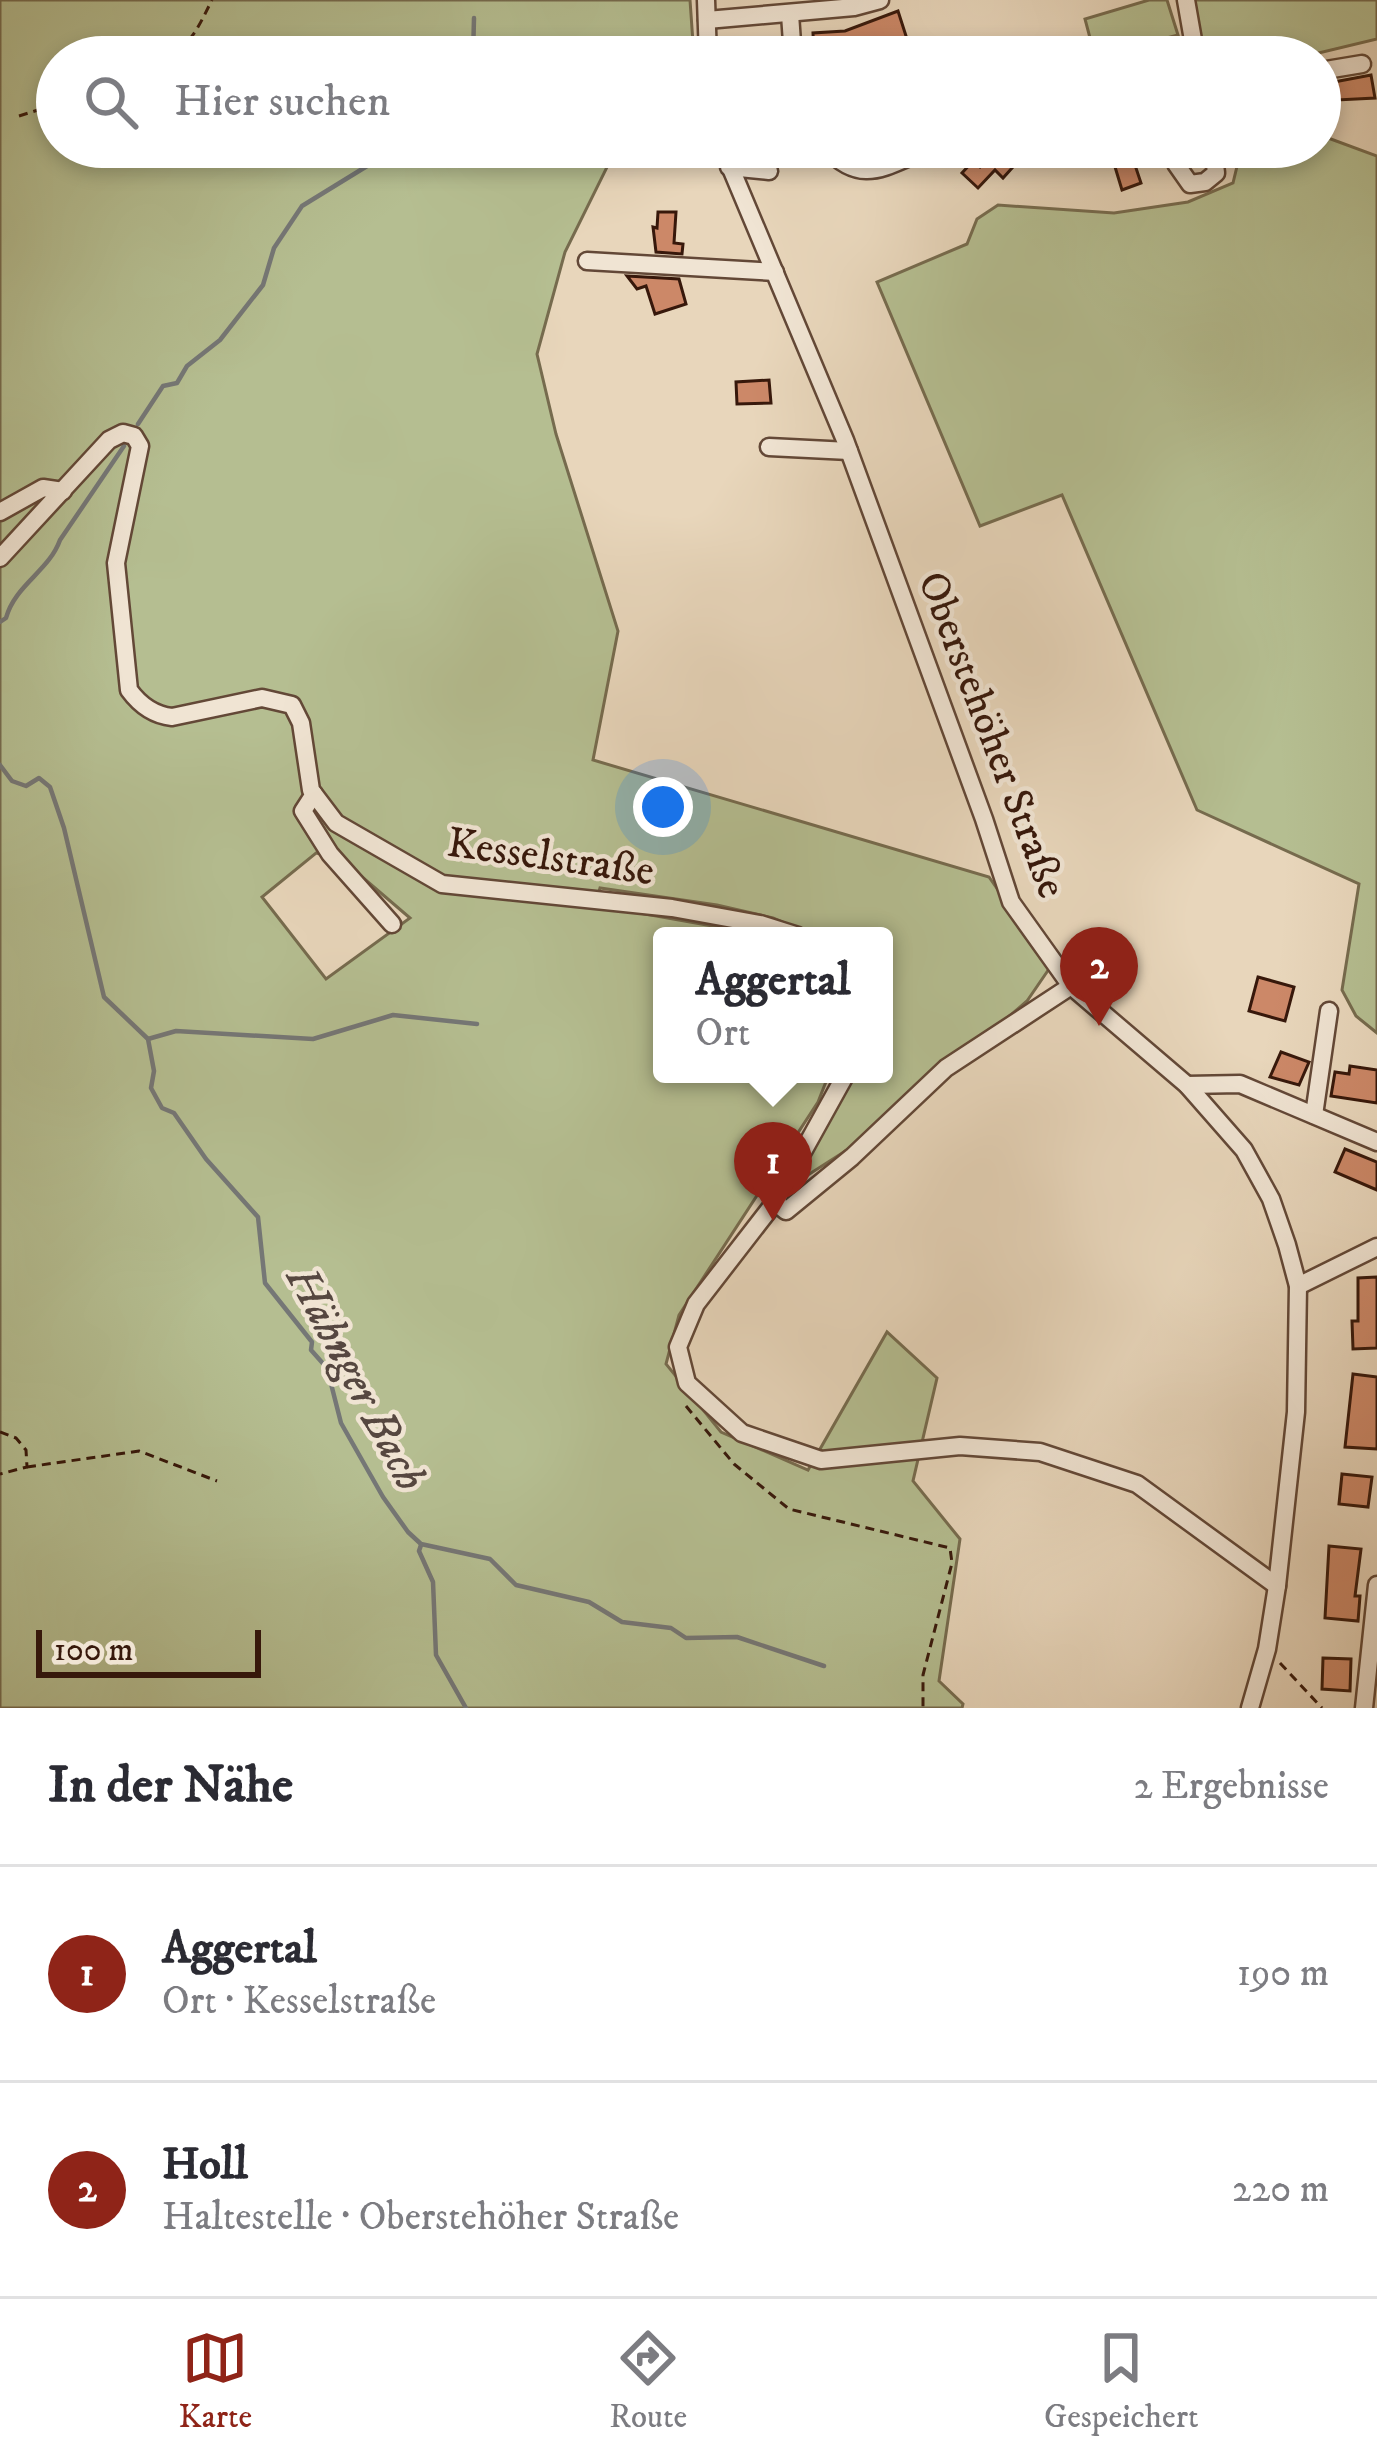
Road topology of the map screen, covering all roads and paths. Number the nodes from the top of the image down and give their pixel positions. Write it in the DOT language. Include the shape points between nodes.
graph roads {
  1 [pos="212,0"];
  2 [pos="706,0"];
  3 [pos="880,0"];
  4 [pos="1186,0"];
  5 [pos="790,14"];
  6 [pos="707,20"];
  7 [pos="194,36"];
  8 [pos="708,36"];
  9 [pos="792,36"];
  10 [pos="1192,36"];
  11 [pos="1362,64"];
  12 [pos="1341,68"];
  13 [pos="36,111"];
  14 [pos="19,116"];
  15 [pos="728,168"];
  16 [pos="738,168"];
  17 [pos="852,168"];
  18 [pos="885,168"];
  19 [pos="1179,168"];
  20 [pos="1215,168"];
  21 [pos="769,171"];
  22 [pos="587,261"];
  23 [pos="776,272"];
  24 [pos="770,447"];
  25 [pos="849,451"];
  26 [pos="63,490"];
  27 [pos="0,512"];
  28 [pos="0,558"];
  29 [pos="314,794"];
  30 [pos="392,924"];
  31 [pos="769,927"];
  32 [pos="1071,986"];
  33 [pos="1329,1011"];
  34 [pos="841,1083"];
  35 [pos="1187,1085"];
  36 [pos="1314,1115"];
  37 [pos="1377,1142"];
  38 [pos="775,1202"];
  39 [pos="1377,1246"];
  40 [pos="1298,1286"];
  41 [pos="676,1391"];
  42 [pos="0,1432"];
  43 [pos="27,1467"];
  44 [pos="0,1474"];
  45 [pos="217,1480"];
  46 [pos="1377,1585"];
  47 [pos="1277,1586"];
  48 [pos="1267,1649"];
  49 [pos="923,1708"];
  50 [pos="1250,1708"];
  51 [pos="1322,1708"];
  52 [pos="1364,1708"];
  1 -- 7 [label="path"];
  2 -- 6 [label="street"];
  3 -- 5 [label="street"];
  4 -- 10 [label="street"];
  5 -- 6 [label="street"];
  5 -- 9 [label="street"];
  6 -- 8 [label="street"];
  11 -- 12 [label="street"];
  13 -- 14 [label="path"];
  15 -- 23 [label="street, Oberstehöher Straße"];
  16 -- 21 [label="street"];
  17 -- 18 [label="street"];
  19 -- 20 [label="street" via="1190,184 1205,182"];
  22 -- 23 [label="street"];
  23 -- 25 [label="street, Oberstehöher Straße"];
  24 -- 25 [label="street"];
  25 -- 32 [label="street, Oberstehöher Straße" via="1011,902"];
  26 -- 27 [label="street" via="43,488"];
  26 -- 28 [label="street"];
  26 -- 29 [label="street" via="109,440 134,436 140,446 116,563 128,690 172,717 262,698 292,705"];
  29 -- 30 [label="street" via="302,811"];
  29 -- 31 [label="street, Kesselstraße" via="336,823 442,884 671,908"];
  32 -- 35 [label="street, Oberstehöher Straße"];
  32 -- 38 [label="street" via="946,1068 787,1211"];
  33 -- 36 [label="street"];
  34 -- 38 [label="street"];
  35 -- 36 [label="street" via="1240,1084"];
  35 -- 40 [label="street, Oberstehöher Straße" via="1244,1150 1271,1199"];
  36 -- 37 [label="street"];
  38 -- 47 [label="street" via="696,1304 678,1347 687,1383 742,1433 821,1460 961,1446 1040,1452 1138,1484"];
  39 -- 40 [label="street"];
  40 -- 47 [label="street, Oberstehöher Straße" via="1296,1412"];
  41 -- 49 [label="path" via="714,1444 789,1509 950,1547"];
  42 -- 43 [label="path" via="26,1450"];
  43 -- 44 [label="path"];
  43 -- 45 [label="path" via="139,1451"];
  46 -- 52 [label="street"];
  47 -- 48 [label="street, Oberstehöher Straße"];
  48 -- 50 [label="street, Oberstehöher Straße"];
  48 -- 51 [label="path"];
}
